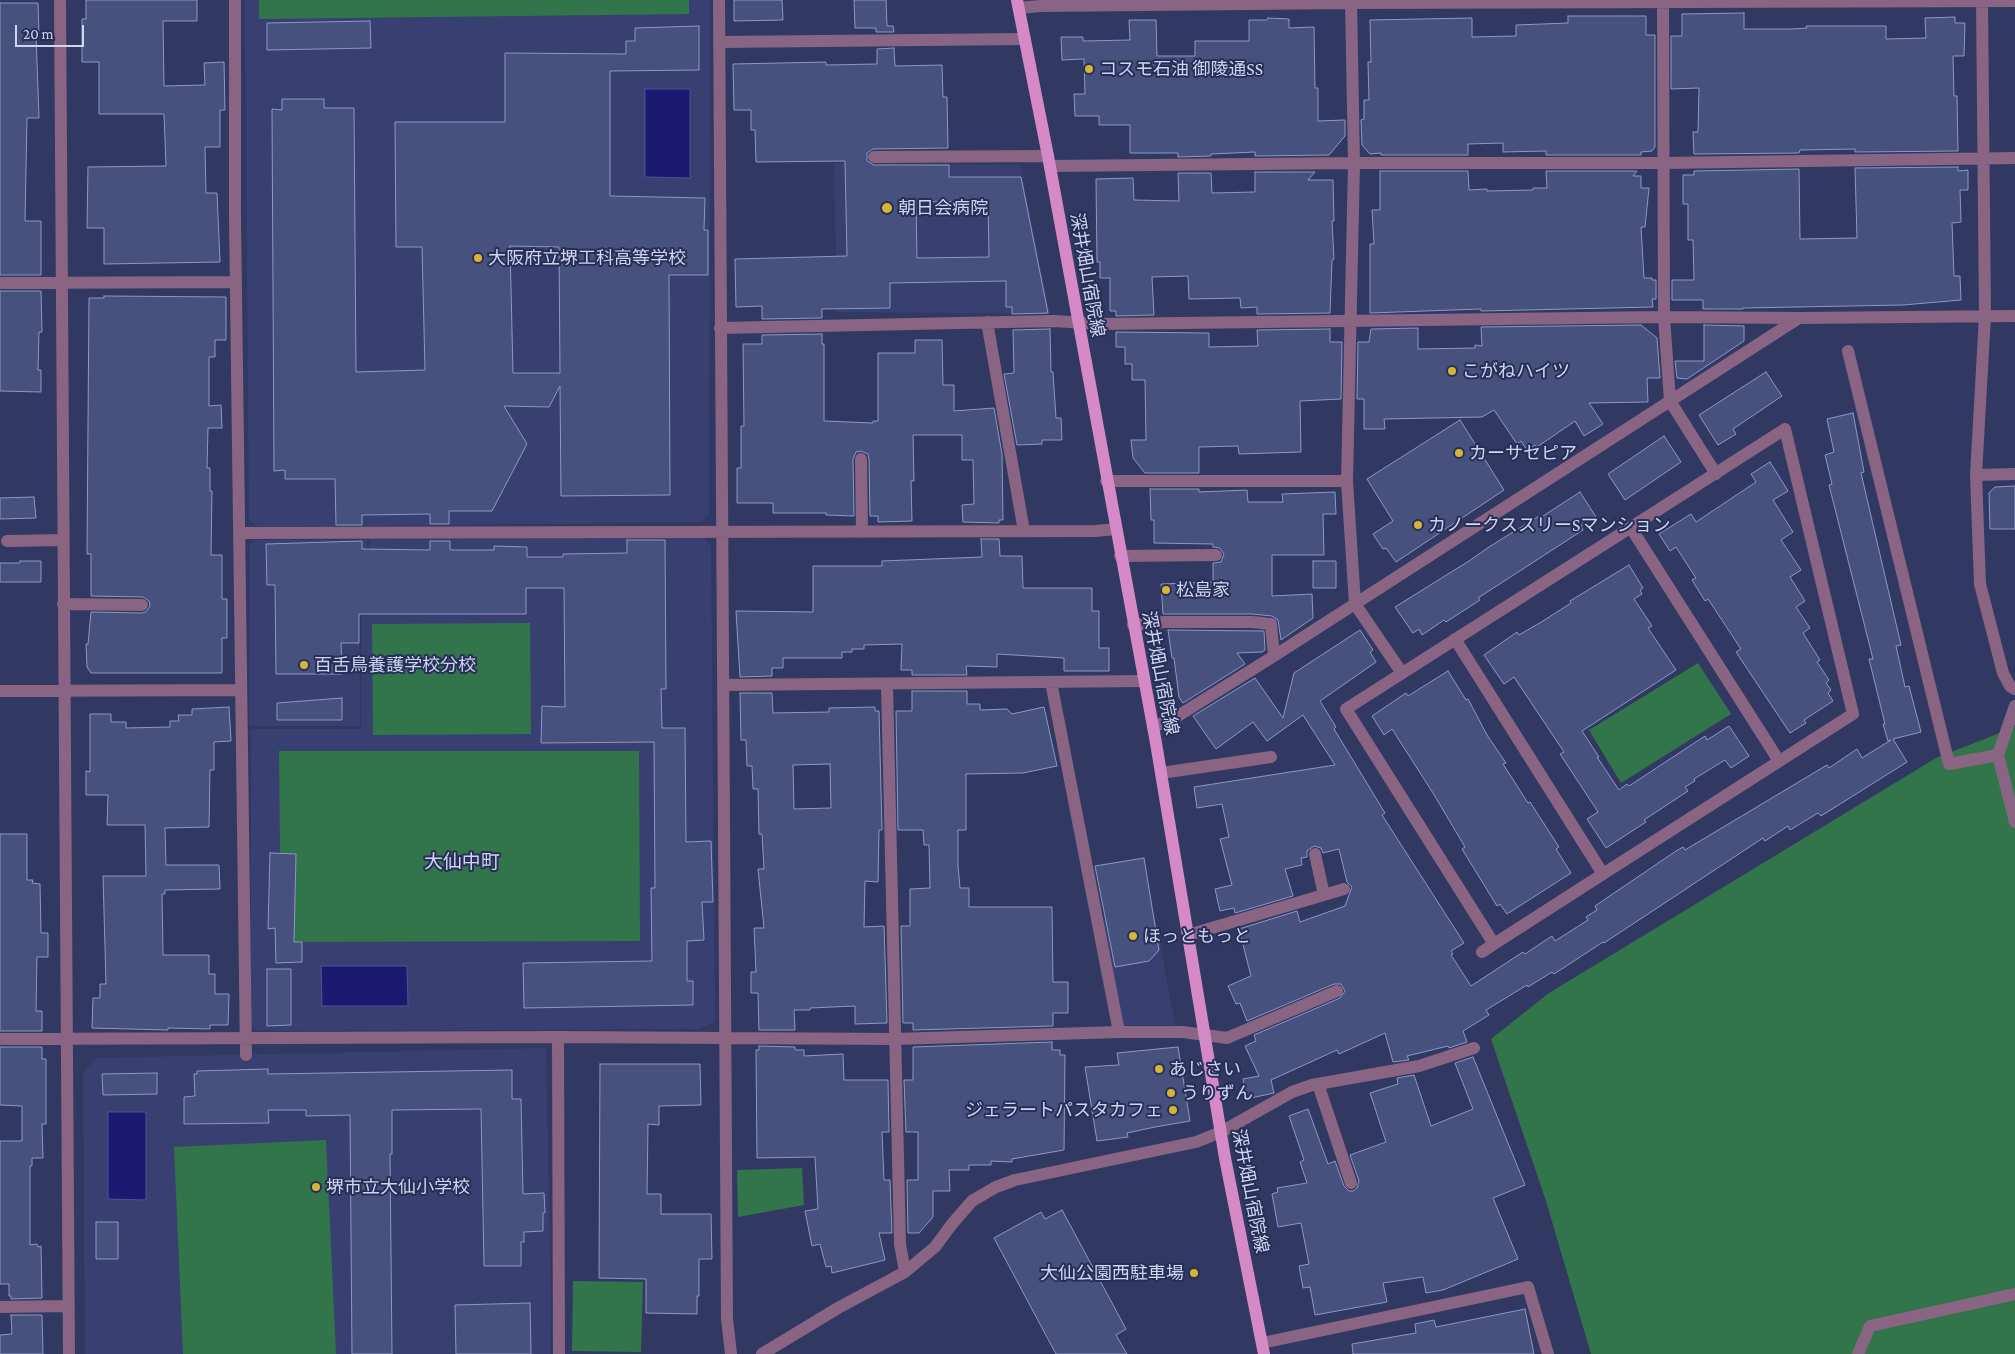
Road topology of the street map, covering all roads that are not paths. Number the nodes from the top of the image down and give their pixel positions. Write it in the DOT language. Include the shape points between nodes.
graph roads {
  1 [pos="60,0"];
  2 [pos="235,0"];
  3 [pos="719,0"];
  4 [pos="1982,0"];
  5 [pos="1663,1"];
  6 [pos="2015,1"];
  7 [pos="1351,2"];
  8 [pos="1018,4"];
  9 [pos="1025,40"];
  10 [pos="719,42"];
  11 [pos="874,156"];
  12 [pos="1984,158"];
  13 [pos="2015,158"];
  14 [pos="1049,161"];
  15 [pos="1354,163"];
  16 [pos="1663,163"];
  17 [pos="236,282"];
  18 [pos="0,283"];
  19 [pos="61,283"];
  20 [pos="1985,316"];
  21 [pos="2015,316"];
  22 [pos="1664,318"];
  23 [pos="1799,318"];
  24 [pos="1349,321"];
  25 [pos="987,322"];
  26 [pos="1078,323"];
  27 [pos="720,328"];
  28 [pos="1848,351"];
  29 [pos="1670,401"];
  30 [pos="861,459"];
  31 [pos="1716,474"];
  32 [pos="2015,474"];
  33 [pos="1976,475"];
  34 [pos="1106,481"];
  35 [pos="1348,482"];
  36 [pos="1631,528"];
  37 [pos="1116,529"];
  38 [pos="1024,531"];
  39 [pos="722,532"];
  40 [pos="862,532"];
  41 [pos="239,533"];
  42 [pos="63,540"];
  43 [pos="6,541"];
  44 [pos="1216,555"];
  45 [pos="1120,556"];
  46 [pos="63,604"];
  47 [pos="1355,604"];
  48 [pos="142,605"];
  49 [pos="1134,625"];
  50 [pos="1455,639"];
  51 [pos="1274,656"];
  52 [pos="1402,673"];
  53 [pos="1144,681"];
  54 [pos="1051,682"];
  55 [pos="723,685"];
  56 [pos="887,685"];
  57 [pos="2015,689"];
  58 [pos="241,690"];
  59 [pos="0,691"];
  60 [pos="63,692"];
  61 [pos="2015,706"];
  62 [pos="1152,727"];
  63 [pos="1998,755"];
  64 [pos="1271,757"];
  65 [pos="1779,761"];
  66 [pos="1161,773"];
  67 [pos="2015,822"];
  68 [pos="1315,854"];
  69 [pos="1603,874"];
  70 [pos="1344,889"];
  71 [pos="1324,895"];
  72 [pos="1188,935"];
  73 [pos="1494,944"];
  74 [pos="1482,952"];
  75 [pos="1337,991"];
  76 [pos="1118,1032"];
  77 [pos="1206,1035"];
  78 [pos="558,1037"];
  79 [pos="726,1038"];
  80 [pos="0,1039"];
  81 [pos="68,1039"];
  82 [pos="894,1039"];
  83 [pos="246,1040"];
  84 [pos="1474,1048"];
  85 [pos="246,1055"];
  86 [pos="1318,1084"];
  87 [pos="1221,1132"];
  88 [pos="1351,1183"];
  89 [pos="905,1272"];
  90 [pos="2015,1294"];
  91 [pos="69,1306"];
  92 [pos="0,1307"];
  93 [pos="1263,1348"];
  94 [pos="69,1354"];
  95 [pos="559,1354"];
  96 [pos="731,1354"];
  97 [pos="762,1354"];
  98 [pos="1548,1354"];
  99 [pos="1858,1354"];
  1 -- 19 [label="street"];
  2 -- 17 [label="street"];
  3 -- 10 [label="street"];
  4 -- 5 [label="street"];
  4 -- 6 [label="street"];
  4 -- 12 [label="street"];
  5 -- 7 [label="street"];
  5 -- 16 [label="street"];
  7 -- 8 [label="street"];
  7 -- 15 [label="street"];
  8 -- 9 [label="main road, 深井畑山宿院線"];
  9 -- 10 [label="street"];
  9 -- 14 [label="main road, 深井畑山宿院線"];
  10 -- 27 [label="street"];
  11 -- 14 [label="street"];
  12 -- 13 [label="street"];
  12 -- 16 [label="street"];
  12 -- 20 [label="street"];
  14 -- 15 [label="street"];
  14 -- 26 [label="main road, 深井畑山宿院線"];
  15 -- 16 [label="street"];
  15 -- 24 [label="street"];
  16 -- 22 [label="street"];
  17 -- 19 [label="street"];
  17 -- 41 [label="street"];
  18 -- 19 [label="street"];
  19 -- 42 [label="street"];
  20 -- 21 [label="street"];
  20 -- 23 [label="street"];
  20 -- 33 [label="street"];
  22 -- 23 [label="street"];
  22 -- 24 [label="street"];
  22 -- 29 [label="street"];
  23 -- 29 [label="street"];
  24 -- 26 [label="street"];
  24 -- 35 [label="street"];
  25 -- 26 [label="street"];
  25 -- 27 [label="street"];
  25 -- 38 [label="street"];
  26 -- 34 [label="main road, 深井畑山宿院線"];
  27 -- 39 [label="street"];
  28 -- 63 [label="street" via="1949,764"];
  29 -- 31 [label="street"];
  29 -- 47 [label="street"];
  30 -- 40 [label="street"];
  31 -- 36 [label="street"];
  31 -- 65 [label="street" via="1786,429 1853,714"];
  32 -- 33 [label="street"];
  33 -- 57 [label="street" via="1980,584 2003,673"];
  34 -- 35 [label="street"];
  34 -- 37 [label="main road, 深井畑山宿院線"];
  35 -- 47 [label="street"];
  36 -- 50 [label="street"];
  36 -- 65 [label="street"];
  37 -- 38 [label="street"];
  37 -- 45 [label="main road, 深井畑山宿院線"];
  38 -- 40 [label="street"];
  39 -- 40 [label="street"];
  39 -- 41 [label="street"];
  39 -- 55 [label="street"];
  41 -- 58 [label="street"];
  42 -- 43 [label="street"];
  42 -- 46 [label="street"];
  44 -- 45 [label="street"];
  45 -- 49 [label="main road, 深井畑山宿院線"];
  46 -- 48 [label="street"];
  46 -- 60 [label="street"];
  47 -- 51 [label="street"];
  47 -- 52 [label="street"];
  49 -- 51 [label="street" via="1165,622 1270,624"];
  49 -- 53 [label="main road, 深井畑山宿院線"];
  50 -- 52 [label="street"];
  50 -- 69 [label="street"];
  51 -- 62 [label="street" via="1174,719"];
  52 -- 73 [label="street" via="1346,709"];
  53 -- 54 [label="street"];
  53 -- 62 [label="main road, 深井畑山宿院線"];
  54 -- 56 [label="street"];
  54 -- 76 [label="street"];
  55 -- 56 [label="street"];
  55 -- 79 [label="street"];
  56 -- 82 [label="street"];
  58 -- 60 [label="street"];
  58 -- 83 [label="street"];
  59 -- 60 [label="street"];
  60 -- 81 [label="street"];
  61 -- 63 [label="street"];
  62 -- 66 [label="main road, 深井畑山宿院線"];
  63 -- 67 [label="street"];
  64 -- 66 [label="street"];
  65 -- 69 [label="street"];
  66 -- 72 [label="main road, 深井畑山宿院線"];
  68 -- 71 [label="street"];
  69 -- 73 [label="street"];
  70 -- 71 [label="street"];
  71 -- 72 [label="street"];
  72 -- 77 [label="main road, 深井畑山宿院線"];
  73 -- 74 [label="street"];
  75 -- 77 [label="street" via="1227,1038"];
  76 -- 77 [label="street"];
  76 -- 82 [label="street"];
  77 -- 87 [label="main road, 深井畑山宿院線"];
  78 -- 79 [label="street"];
  78 -- 83 [label="street"];
  78 -- 95 [label="street"];
  79 -- 82 [label="street"];
  79 -- 96 [label="street" via="727,1318"];
  80 -- 81 [label="street"];
  81 -- 83 [label="street"];
  81 -- 91 [label="street"];
  82 -- 89 [label="street" via="900,1244"];
  83 -- 85 [label="street"];
  84 -- 86 [label="street" via="1419,1066"];
  86 -- 87 [label="street" via="1283,1096"];
  86 -- 88 [label="street"];
  87 -- 89 [label="street" via="1196,1142 996,1187 972,1201 935,1247"];
  87 -- 93 [label="main road, 深井畑山宿院線"];
  89 -- 97 [label="street"];
  90 -- 99 [label="street" via="1870,1326"];
  91 -- 92 [label="street"];
  91 -- 94 [label="street"];
  93 -- 98 [label="street" via="1528,1287"];
}
